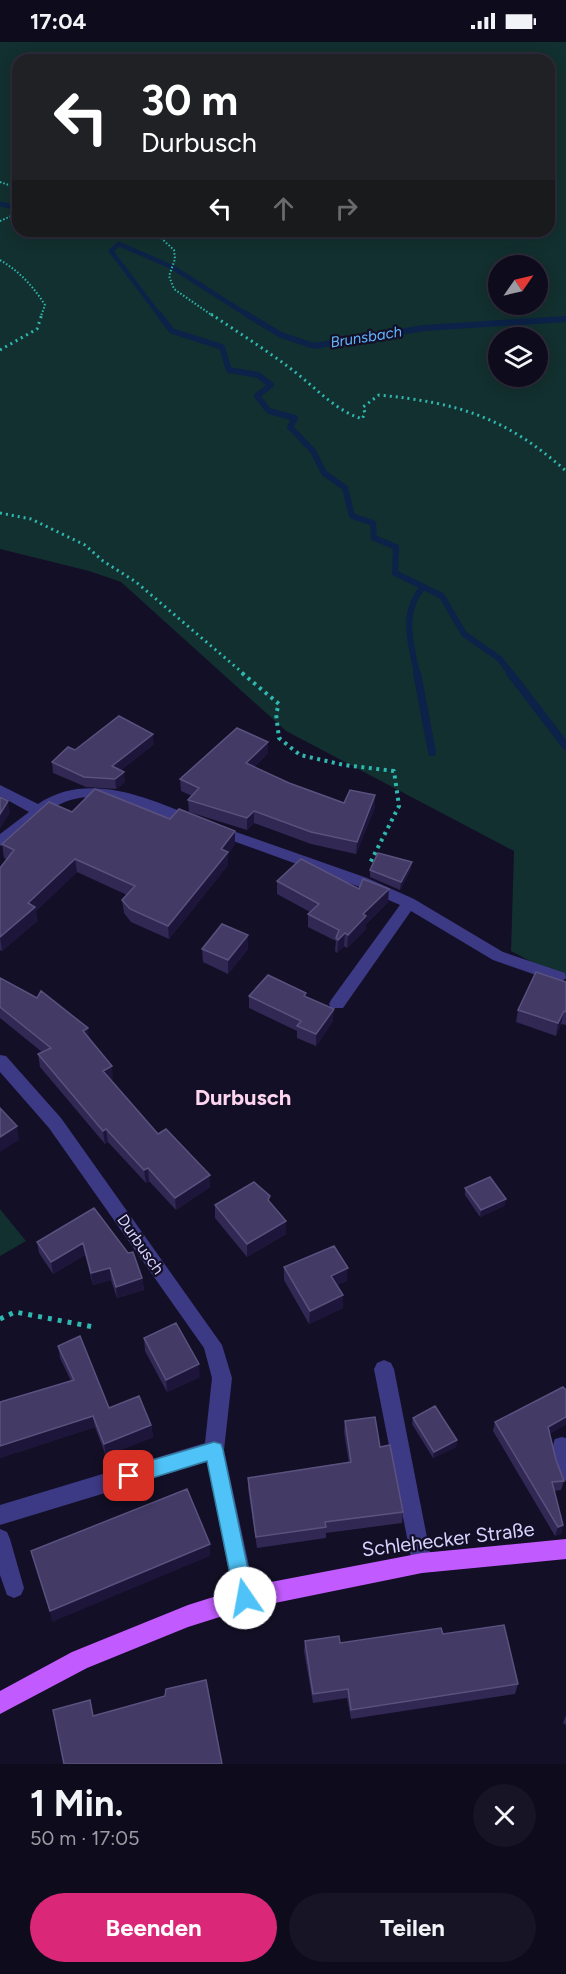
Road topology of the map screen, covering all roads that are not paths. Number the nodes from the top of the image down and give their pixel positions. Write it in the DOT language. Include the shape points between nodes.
graph roads {
  1 [pos="0,790"];
  2 [pos="39,811"];
  3 [pos="0,842"];
  4 [pos="409,903"];
  5 [pos="559,977"];
  6 [pos="337,1004"];
  7 [pos="0,1061"];
  8 [pos="384,1368"];
  9 [pos="562,1446"];
  10 [pos="214,1450"];
  11 [pos="566,1471"];
  12 [pos="0,1515"];
  13 [pos="0,1539"];
  14 [pos="566,1549"];
  15 [pos="422,1563"];
  16 [pos="14,1588"];
  17 [pos="245,1598"];
  18 [pos="0,1703"];
  1 -- 2 [label="street"];
  2 -- 3 [label="street"];
  2 -- 4 [label="street" via="51,802 79,794 124,798 362,882"];
  4 -- 5 [label="street" via="498,956"];
  4 -- 6 [label="street"];
  7 -- 10 [label="street, Durbusch" via="56,1123 213,1345 222,1378"];
  8 -- 15 [label="street"];
  9 -- 11 [label="street"];
  10 -- 12 [label="street"];
  10 -- 17 [label="street, Durbusch"];
  13 -- 16 [label="street"];
  14 -- 15 [label="main road, Schlehecker Straße"];
  15 -- 17 [label="main road, Schlehecker Straße"];
  17 -- 18 [label="main road, Schlehecker Straße" via="188,1616 80,1660"];
}
